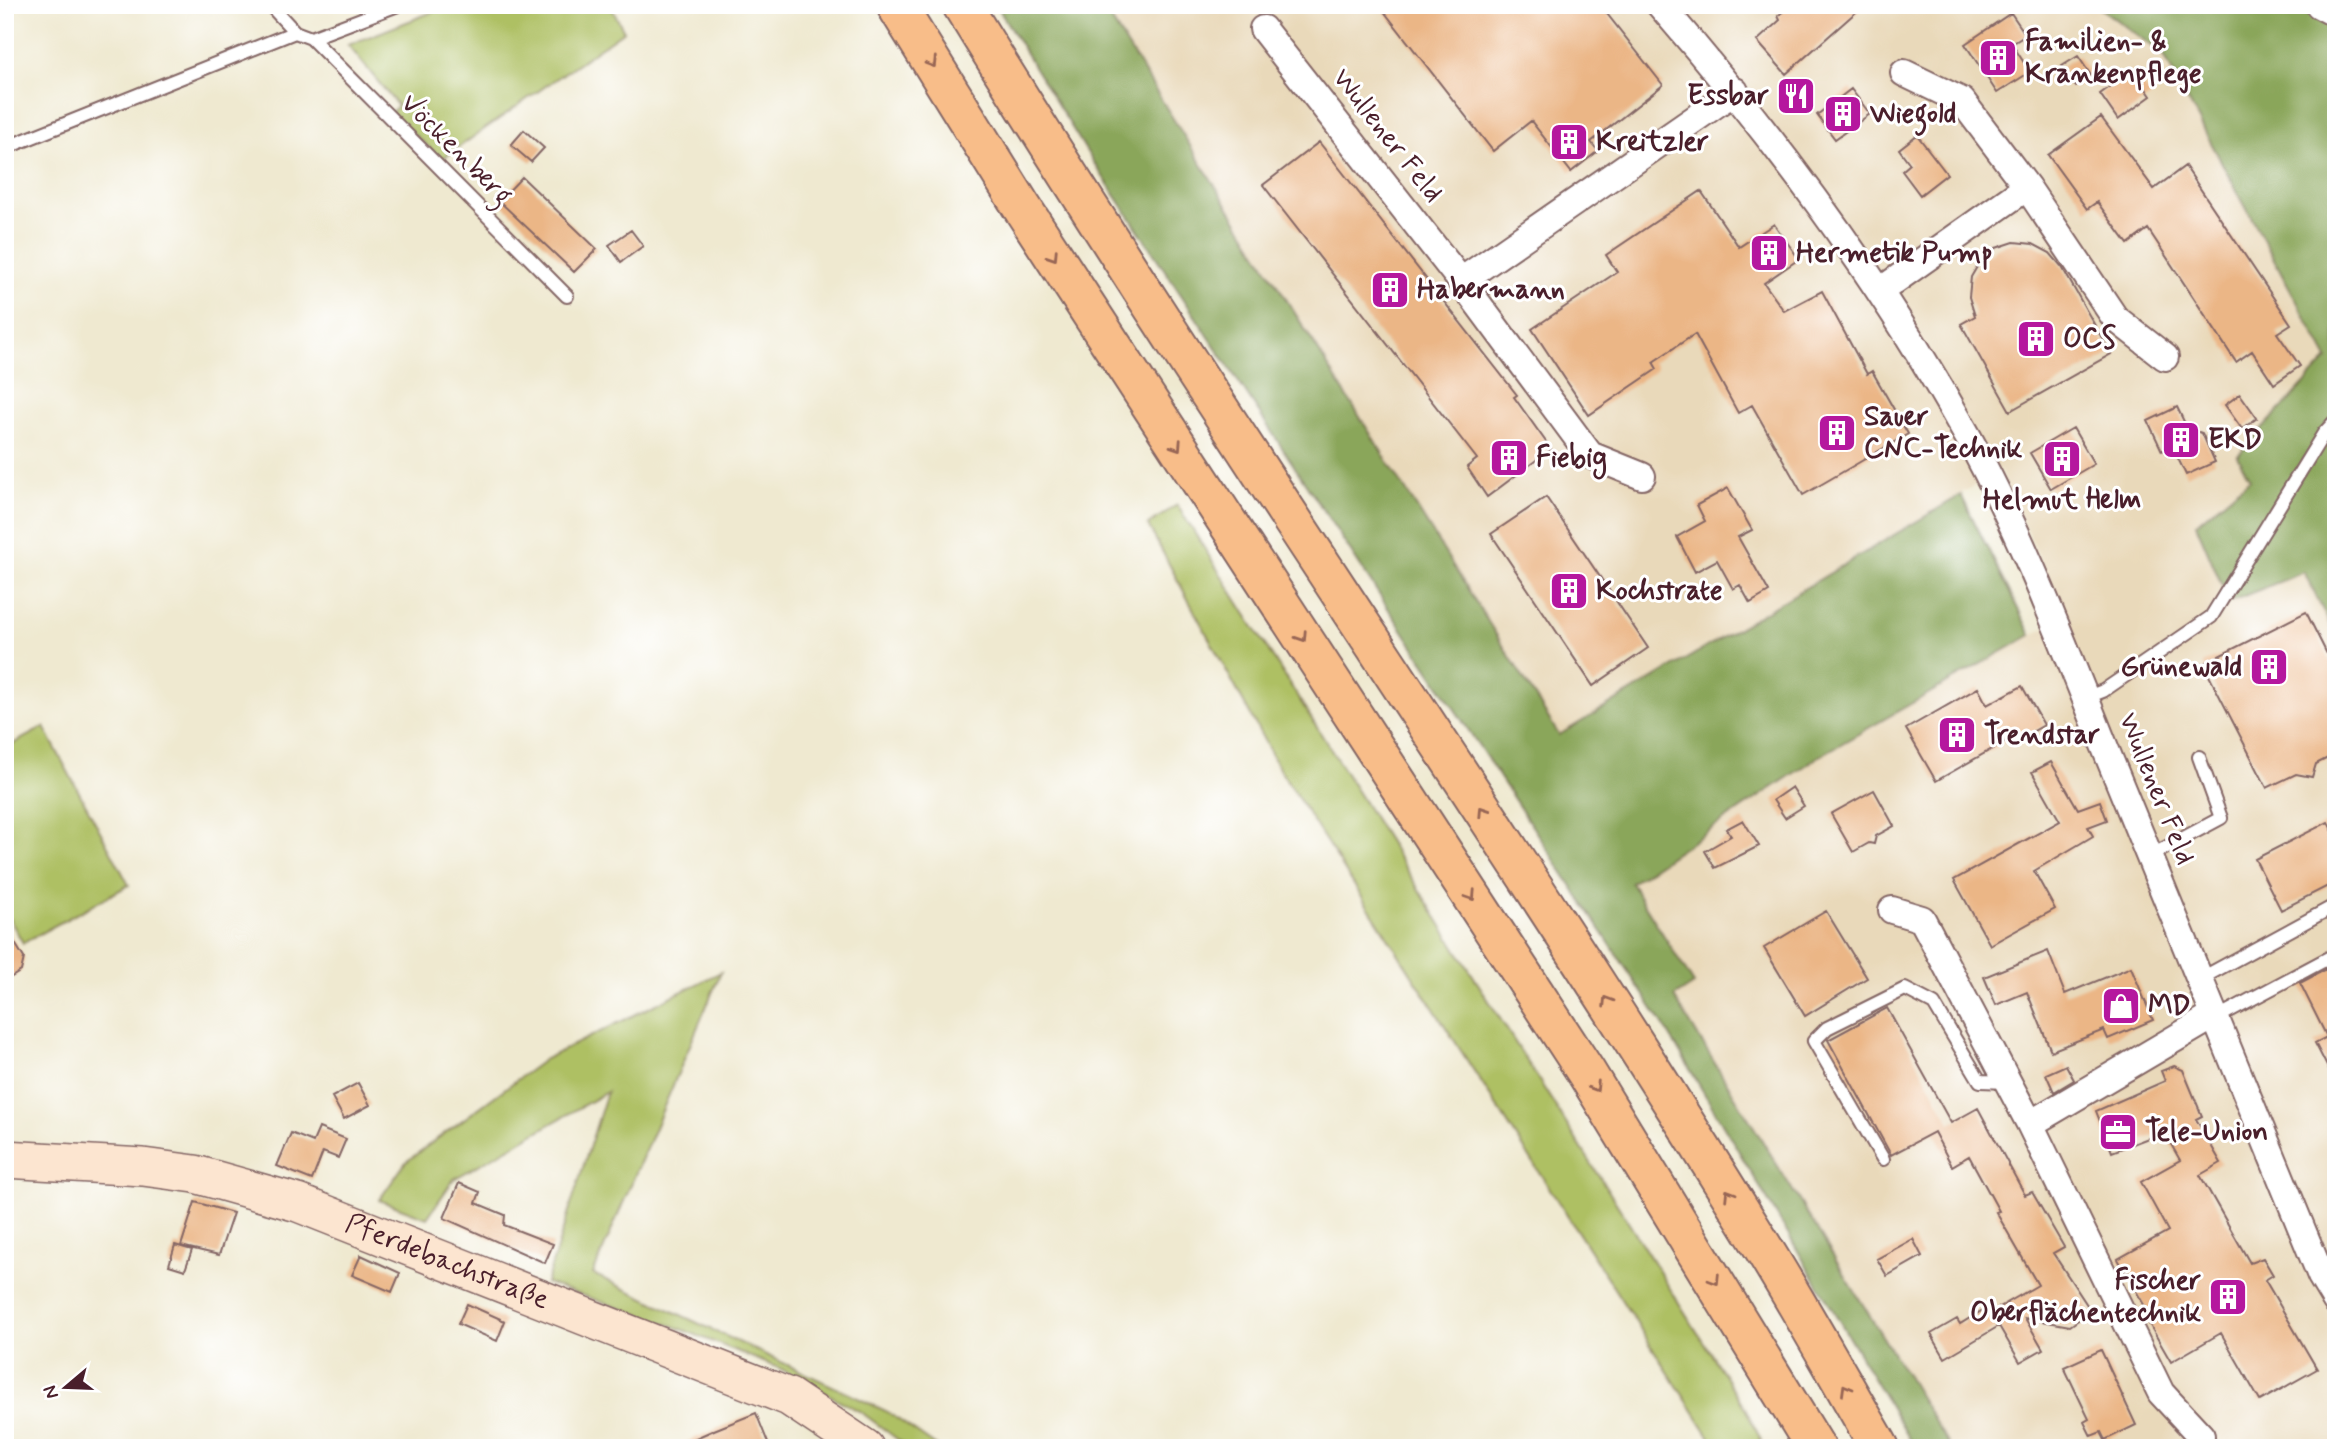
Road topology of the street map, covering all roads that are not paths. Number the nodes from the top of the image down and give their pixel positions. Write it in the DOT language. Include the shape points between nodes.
graph roads {
  1 [pos="270,5"];
  2 [pos="398,5"];
  3 [pos="896,5"];
  4 [pos="962,5"];
  5 [pos="1660,5"];
  6 [pos="2319,5"];
  7 [pos="2336,14"];
  8 [pos="1263,29"];
  9 [pos="295,32"];
  10 [pos="311,38"];
  11 [pos="1905,73"];
  12 [pos="1735,91"];
  13 [pos="5,148"];
  14 [pos="2027,187"];
  15 [pos="1461,281"];
  16 [pos="1880,291"];
  17 [pos="567,296"];
  18 [pos="2165,357"];
  19 [pos="2336,420"];
  20 [pos="1642,476"];
  21 [pos="2085,698"];
  22 [pos="2199,757"];
  23 [pos="2150,856"];
  24 [pos="2336,905"];
  25 [pos="1892,910"];
  26 [pos="2336,954"];
  27 [pos="2200,979"];
  28 [pos="2215,1017"];
  29 [pos="2008,1082"];
  30 [pos="2030,1124"];
  31 [pos="5,1159"];
  32 [pos="1883,1159"];
  33 [pos="2335,1298"];
  34 [pos="1779,1381"];
  35 [pos="2201,1436"];
  36 [pos="865,1448"];
  37 [pos="1800,1448"];
  38 [pos="1816,1448"];
  39 [pos="1880,1448"];
  1 -- 9 [label="lane"];
  2 -- 10 [label="lane"];
  3 -- 34 [label="highway, one-way" via="1021,206 1586,1072"];
  39 -- 4 [label="highway, one-way" via="1755,1235 1586,968 1065,173"];
  5 -- 12 [label="street, Wullener Feld"];
  6 -- 7 [label="street"];
  8 -- 15 [label="street, Wullener Feld"];
  9 -- 10 [label="lane"];
  9 -- 13 [label="lane"];
  10 -- 17 [label="lane, Vöckenberg"];
  11 -- 14 [label="street" via="1962,101"];
  12 -- 15 [label="street"];
  12 -- 16 [label="street, Wullener Feld"];
  14 -- 16 [label="street"];
  14 -- 18 [label="street" via="2115,318"];
  15 -- 20 [label="street, Wullener Feld" via="1590,455"];
  16 -- 21 [label="street, Wullener Feld" via="1994,489"];
  19 -- 21 [label="lane" via="2211,617 2103,691"];
  21 -- 23 [label="street, Wullener Feld"];
  22 -- 23 [label="lane" via="2221,818"];
  23 -- 27 [label="street, Wullener Feld"];
  24 -- 27 [label="lane"];
  25 -- 29 [label="street" via="1922,919"];
  26 -- 28 [label="lane"];
  27 -- 28 [label="street, Wullener Feld"];
  28 -- 30 [label="street"];
  28 -- 33 [label="street, Wullener Feld" via="2321,1276"];
  29 -- 30 [label="street"];
  29 -- 32 [label="lane" via="1980,1080 1934,1004 1905,989 1827,1028 1814,1041"];
  30 -- 35 [label="street" via="2161,1393"];
  31 -- 36 [label="main road, Pferdebachstraße" via="195,1174 298,1203 789,1396"];
  34 -- 37 [label="highway"];
  34 -- 38 [label="highway"];
}
